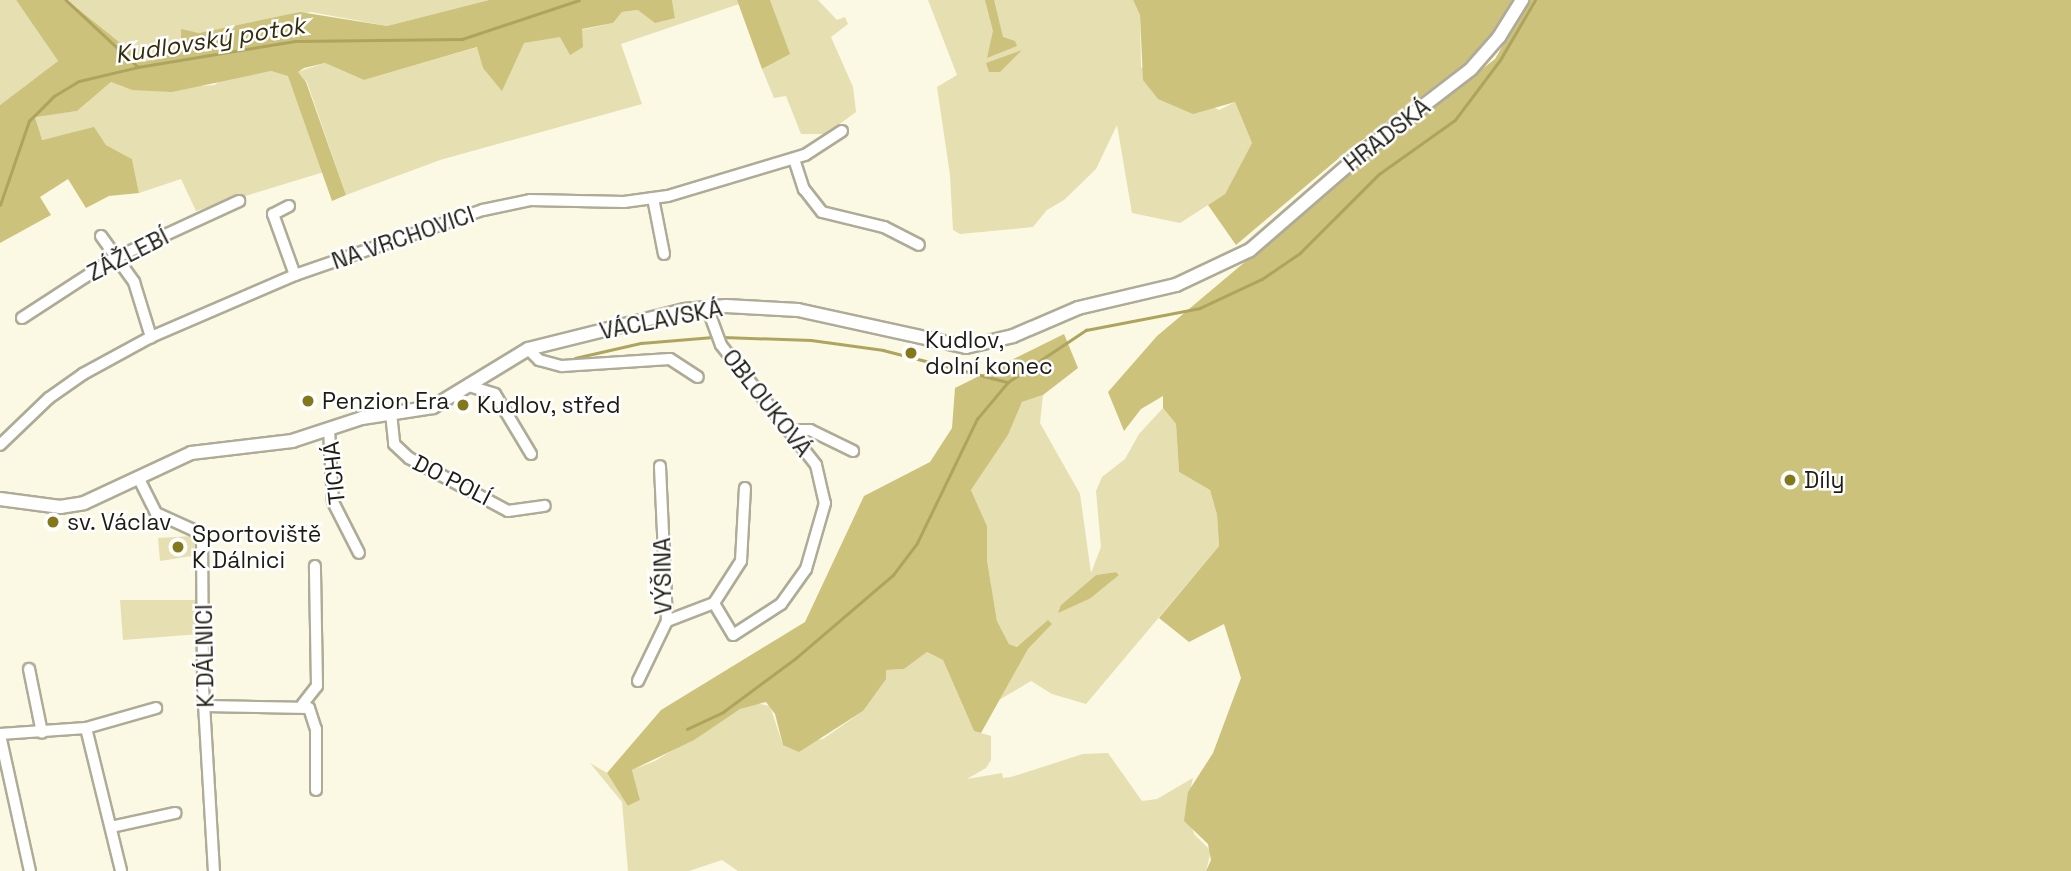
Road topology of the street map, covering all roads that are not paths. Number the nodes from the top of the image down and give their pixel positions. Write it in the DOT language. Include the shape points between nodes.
graph roads {
  1 [pos="1522,0"];
  2 [pos="842,131"];
  3 [pos="794,159"];
  4 [pos="653,198"];
  5 [pos="239,201"];
  6 [pos="289,206"];
  7 [pos="101,236"];
  8 [pos="919,245"];
  9 [pos="664,254"];
  10 [pos="118,257"];
  11 [pos="1238,258"];
  12 [pos="295,275"];
  13 [pos="707,307"];
  14 [pos="22,318"];
  15 [pos="151,337"];
  16 [pos="528,349"];
  17 [pos="698,377"];
  18 [pos="470,386"];
  19 [pos="391,413"];
  20 [pos="329,429"];
  21 [pos="788,430"];
  22 [pos="0,445"];
  23 [pos="853,451"];
  24 [pos="531,454"];
  25 [pos="660,466"];
  26 [pos="138,477"];
  27 [pos="745,488"];
  28 [pos="0,499"];
  29 [pos="545,506"];
  30 [pos="359,553"];
  31 [pos="315,566"];
  32 [pos="714,603"];
  33 [pos="667,621"];
  34 [pos="29,669"];
  35 [pos="638,681"];
  36 [pos="302,705"];
  37 [pos="205,706"];
  38 [pos="156,708"];
  39 [pos="86,728"];
  40 [pos="42,733"];
  41 [pos="0,734"];
  42 [pos="316,790"];
  43 [pos="174,813"];
  44 [pos="111,827"];
  45 [pos="30,871"];
  46 [pos="121,871"];
  47 [pos="214,871"];
  1 -- 11 [label="street, HRADSKÁ" via="1484,57"];
  2 -- 3 [label="street, NA VRCHOVICI"];
  3 -- 4 [label="street, NA VRCHOVICI"];
  3 -- 8 [label="street" via="804,189 822,212 884,227"];
  4 -- 9 [label="street"];
  4 -- 12 [label="street, NA VRCHOVICI" via="624,202 530,200 483,210"];
  5 -- 10 [label="street, ZÁŽLEBÍ"];
  6 -- 12 [label="street" via="273,214"];
  7 -- 10 [label="street"];
  10 -- 14 [label="street, ZÁŽLEBÍ"];
  10 -- 15 [label="street" via="144,303"];
  11 -- 13 [label="street, VÁCLAVSKÁ" via="1177,285 1078,308 1013,336 966,347 812,312"];
  12 -- 15 [label="street, NA VRCHOVICI"];
  13 -- 16 [label="street, VÁCLAVSKÁ"];
  13 -- 21 [label="street, OBLOUKOVÁ" via="721,345"];
  15 -- 22 [label="street, NA VRCHOVICI" via="50,398"];
  16 -- 17 [label="street, VÁCLAVSKÁ" via="539,360 562,366 670,359"];
  16 -- 18 [label="street, VÁCLAVSKÁ"];
  18 -- 19 [label="street, VÁCLAVSKÁ" via="439,405"];
  18 -- 24 [label="street" via="495,394"];
  19 -- 20 [label="street, VÁCLAVSKÁ"];
  19 -- 29 [label="street, DO POLÍ" via="394,444 408,458 508,511"];
  20 -- 26 [label="street, VÁCLAVSKÁ" via="292,441 191,453"];
  20 -- 30 [label="street, TICHÁ" via="333,502"];
  21 -- 23 [label="street" via="803,427"];
  21 -- 32 [label="street, OBLOUKOVÁ" via="816,465 824,489 823,519 806,569 781,604 733,635"];
  25 -- 33 [label="street, VÝŠINA"];
  26 -- 28 [label="street, VÁCLAVSKÁ" via="73,506"];
  26 -- 37 [label="street, K DÁLNICI" via="156,513 202,534"];
  27 -- 32 [label="street" via="741,561"];
  31 -- 36 [label="street" via="317,686"];
  32 -- 33 [label="street"];
  33 -- 35 [label="street, VÝŠINA"];
  34 -- 40 [label="street"];
  36 -- 37 [label="street"];
  36 -- 42 [label="street" via="315,714"];
  37 -- 47 [label="street, K DÁLNICI"];
  38 -- 39 [label="street"];
  39 -- 40 [label="street"];
  39 -- 44 [label="street"];
  40 -- 41 [label="street"];
  41 -- 45 [label="street"];
  43 -- 44 [label="street"];
  44 -- 46 [label="street"];
}
